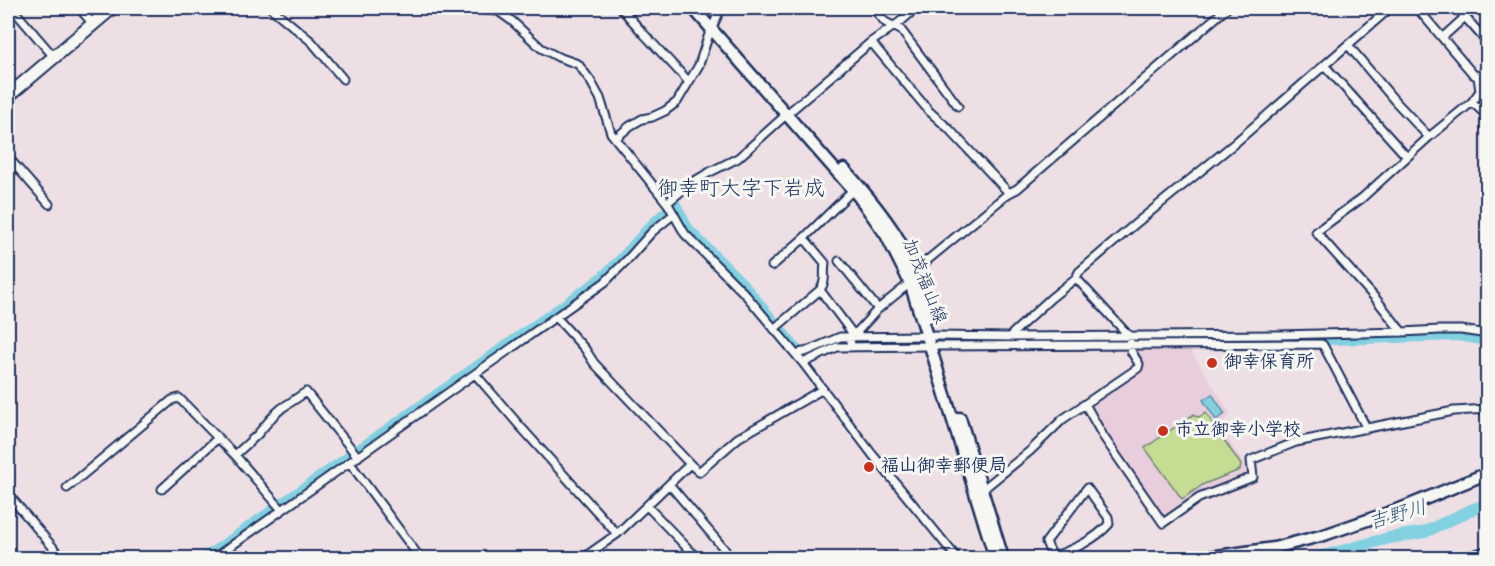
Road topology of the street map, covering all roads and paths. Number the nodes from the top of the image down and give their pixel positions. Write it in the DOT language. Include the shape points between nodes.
graph roads {
  1 [pos="12,8"];
  2 [pos="79,8"];
  3 [pos="100,8"];
  4 [pos="112,8"];
  5 [pos="271,8"];
  6 [pos="464,8"];
  7 [pos="621,8"];
  8 [pos="693,8"];
  9 [pos="703,8"];
  10 [pos="721,8"];
  11 [pos="873,8"];
  12 [pos="916,8"];
  13 [pos="1227,8"];
  14 [pos="1390,8"];
  15 [pos="1417,8"];
  16 [pos="1457,8"];
  17 [pos="1465,17"];
  18 [pos="90,21"];
  19 [pos="714,25"];
  20 [pos="893,25"];
  21 [pos="1443,37"];
  22 [pos="871,42"];
  23 [pos="1488,43"];
  24 [pos="1348,45"];
  25 [pos="51,54"];
  26 [pos="1325,66"];
  27 [pos="1488,69"];
  28 [pos="1478,77"];
  29 [pos="343,79"];
  30 [pos="689,82"];
  31 [pos="8,85"];
  32 [pos="8,96"];
  33 [pos="1472,102"];
  34 [pos="958,106"];
  35 [pos="790,112"];
  36 [pos="1488,119"];
  37 [pos="1429,137"];
  38 [pos="616,138"];
  39 [pos="8,157"];
  40 [pos="1407,157"];
  41 [pos="856,188"];
  42 [pos="1009,192"];
  43 [pos="49,204"];
  44 [pos="670,209"];
  45 [pos="804,238"];
  46 [pos="839,261"];
  47 [pos="772,266"];
  48 [pos="911,277"];
  49 [pos="1076,278"];
  50 [pos="820,290"];
  51 [pos="878,309"];
  52 [pos="556,317"];
  53 [pos="776,328"];
  54 [pos="1402,332"];
  55 [pos="1488,334"];
  56 [pos="1012,337"];
  57 [pos="851,340"];
  58 [pos="932,341"];
  59 [pos="1129,341"];
  60 [pos="798,355"];
  61 [pos="803,363"];
  62 [pos="475,374"];
  63 [pos="823,389"];
  64 [pos="1085,404"];
  65 [pos="1488,409"];
  66 [pos="1367,429"];
  67 [pos="218,438"];
  68 [pos="236,455"];
  69 [pos="357,457"];
  70 [pos="350,463"];
  71 [pos="690,464"];
  72 [pos="1488,473"];
  73 [pos="669,484"];
  74 [pos="67,488"];
  75 [pos="162,489"];
  76 [pos="982,490"];
  77 [pos="8,494"];
  78 [pos="647,506"];
  79 [pos="279,507"];
  80 [pos="617,534"];
  81 [pos="1488,550"];
  82 [pos="220,557"];
  83 [pos="62,558"];
  84 [pos="420,558"];
  85 [pos="586,558"];
  86 [pos="697,558"];
  87 [pos="720,558"];
  88 [pos="957,558"];
  89 [pos="995,558"];
  90 [pos="1003,558"];
  91 [pos="1053,558"];
  92 [pos="1203,558"];
  93 [pos="1464,558"];
  1 -- 25 [label="street"];
  2 -- 18 [label="street"];
  3 -- 18 [label="highway"];
  4 -- 18 [label="highway"];
  5 -- 29 [label="street" via="312,42"];
  6 -- 38 [label="street" via="498,11 541,48 578,64 600,98"];
  7 -- 30 [label="street"];
  8 -- 19 [label="main road, 加茂福山線"];
  9 -- 19 [label="main road, 加茂福山線"];
  10 -- 19 [label="street"];
  11 -- 20 [label="street"];
  12 -- 20 [label="street"];
  13 -- 42 [label="street"];
  14 -- 24 [label="street"];
  15 -- 21 [label="street"];
  16 -- 17 [label="street"];
  17 -- 21 [label="street"];
  17 -- 23 [label="street"];
  18 -- 25 [label="highway"];
  19 -- 30 [label="street"];
  19 -- 35 [label="main road, 加茂福山線"];
  20 -- 22 [label="street"];
  20 -- 34 [label="street" via="901,30"];
  21 -- 28 [label="street"];
  22 -- 35 [label="street"];
  22 -- 42 [label="street" via="929,111"];
  24 -- 26 [label="street"];
  24 -- 37 [label="street"];
  25 -- 31 [label="highway"];
  25 -- 32 [label="highway"];
  26 -- 40 [label="street"];
  26 -- 49 [label="street"];
  27 -- 28 [label="street"];
  28 -- 33 [label="street" via="1480,91"];
  30 -- 38 [label="street" via="677,102 630,126"];
  33 -- 36 [label="street"];
  33 -- 37 [label="street"];
  35 -- 41 [label="main road, 加茂福山線"];
  35 -- 44 [label="street" via="738,158 691,183"];
  37 -- 40 [label="street"];
  38 -- 44 [label="street"];
  39 -- 43 [label="street"];
  40 -- 54 [label="street" via="1362,198 1316,232"];
  41 -- 45 [label="street"];
  41 -- 48 [label="main road, 加茂福山線"];
  42 -- 48 [label="street"];
  44 -- 52 [label="street" via="605,282"];
  44 -- 53 [label="street" via="685,234"];
  45 -- 47 [label="street"];
  45 -- 50 [label="street" via="825,263 825,283"];
  46 -- 51 [label="street"];
  48 -- 51 [label="street"];
  48 -- 58 [label="main road, 加茂福山線"];
  49 -- 56 [label="street"];
  49 -- 59 [label="street"];
  50 -- 53 [label="street"];
  50 -- 57 [label="street"];
  51 -- 57 [label="street"];
  52 -- 62 [label="street"];
  52 -- 71 [label="street"];
  53 -- 60 [label="street"];
  54 -- 55 [label="street" via="1461,330"];
  54 -- 59 [label="street"];
  56 -- 58 [label="street"];
  56 -- 59 [label="street"];
  57 -- 58 [label="street"];
  57 -- 60 [label="street" via="840,337"];
  57 -- 61 [label="street"];
  58 -- 59 [label="street"];
  58 -- 76 [label="main road, 加茂福山線"];
  58 -- 89 [label="main road, 加茂福山線"];
  59 -- 64 [label="street" via="1138,368"];
  59 -- 66 [label="street" via="1321,344"];
  60 -- 61 [label="street"];
  61 -- 63 [label="street"];
  62 -- 69 [label="street"];
  62 -- 80 [label="street"];
  63 -- 71 [label="street" via="738,438 699,472"];
  63 -- 88 [label="street"];
  64 -- 66 [label="street" via="1163,523 1199,498 1253,477 1251,460 1296,442"];
  64 -- 76 [label="street"];
  65 -- 66 [label="street" via="1454,411"];
  67 -- 68 [label="street"];
  67 -- 74 [label="street" via="179,398 172,400"];
  67 -- 75 [label="street"];
  68 -- 69 [label="street" via="274,415 306,392"];
  68 -- 79 [label="street"];
  69 -- 70 [label="street"];
  70 -- 79 [label="street"];
  70 -- 84 [label="street"];
  71 -- 73 [label="street"];
  72 -- 92 [label="main road" via="1324,535 1274,548"];
  73 -- 78 [label="street"];
  73 -- 87 [label="street" via="725,550"];
  76 -- 90 [label="main road, 加茂福山線"];
  77 -- 83 [label="street"];
  78 -- 80 [label="street"];
  78 -- 86 [label="street"];
  79 -- 82 [label="street"];
  80 -- 85 [label="street"];
  81 -- 93 [label="street"];
  91 -- 91 [label="street" via="1079,546 1109,524 1087,488 1046,542"];
}
